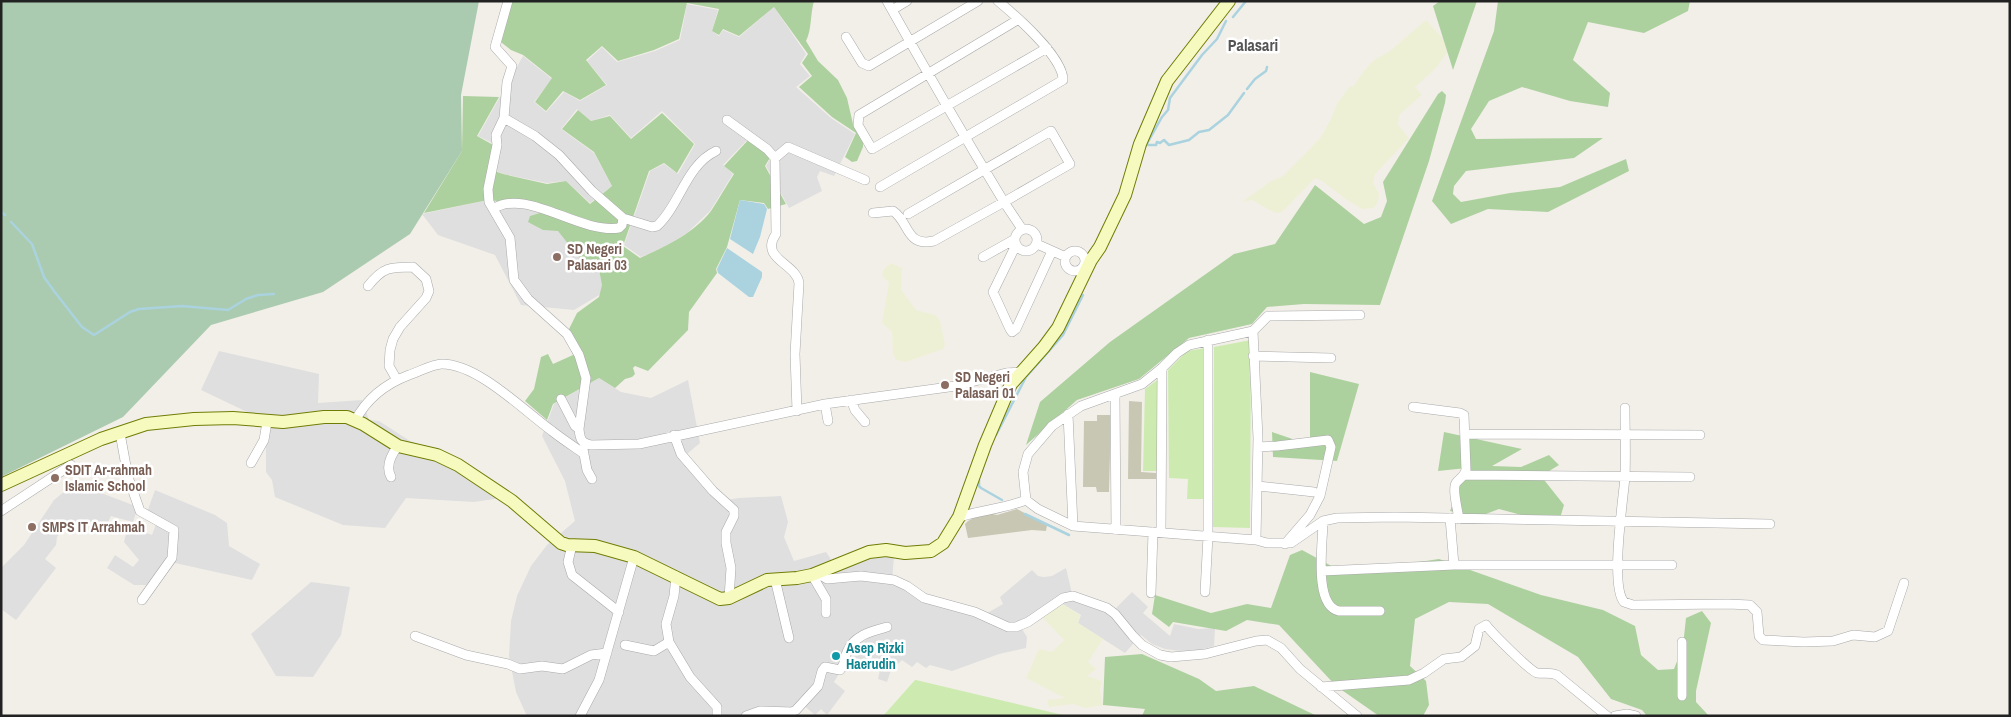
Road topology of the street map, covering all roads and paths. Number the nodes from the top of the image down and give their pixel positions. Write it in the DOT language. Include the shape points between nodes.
graph roads {
  1 [pos="508,1"];
  2 [pos="887,1"];
  3 [pos="907,1"];
  4 [pos="978,1"];
  5 [pos="998,1"];
  6 [pos="1230,1"];
  7 [pos="892,10"];
  8 [pos="1019,19"];
  9 [pos="846,37"];
  10 [pos="910,42"];
  11 [pos="1047,48"];
  12 [pos="928,74"];
  13 [pos="948,105"];
  14 [pos="504,118"];
  15 [pos="726,120"];
  16 [pos="966,138"];
  17 [pos="716,151"];
  18 [pos="775,158"];
  19 [pos="985,171"];
  20 [pos="865,180"];
  21 [pos="880,187"];
  22 [pos="1004,202"];
  23 [pos="493,209"];
  24 [pos="873,213"];
  25 [pos="908,214"];
  26 [pos="623,218"];
  27 [pos="1022,229"];
  28 [pos="1015,242"];
  29 [pos="1037,244"];
  30 [pos="1052,251"];
  31 [pos="983,257"];
  32 [pos="1066,257"];
  33 [pos="1085,268"];
  34 [pos="368,286"];
  35 [pos="1360,315"];
  36 [pos="1253,331"];
  37 [pos="1208,340"];
  38 [pos="1254,356"];
  39 [pos="1331,358"];
  40 [pos="1162,368"];
  41 [pos="1020,372"];
  42 [pos="397,380"];
  43 [pos="1114,394"];
  44 [pos="561,399"];
  45 [pos="851,400"];
  46 [pos="825,404"];
  47 [pos="1413,407"];
  48 [pos="1625,408"];
  49 [pos="796,412"];
  50 [pos="1068,414"];
  51 [pos="355,421"];
  52 [pos="828,421"];
  53 [pos="267,422"];
  54 [pos="865,422"];
  55 [pos="579,429"];
  56 [pos="120,433"];
  57 [pos="1466,434"];
  58 [pos="1700,435"];
  59 [pos="674,436"];
  60 [pos="1625,436"];
  61 [pos="398,446"];
  62 [pos="1258,447"];
  63 [pos="584,448"];
  64 [pos="251,463"];
  65 [pos="71,465"];
  66 [pos="1465,475"];
  67 [pos="391,477"];
  68 [pos="1625,477"];
  69 [pos="1690,477"];
  70 [pos="592,479"];
  71 [pos="1,485"];
  72 [pos="1258,486"];
  73 [pos="1314,492"];
  74 [pos="1026,500"];
  75 [pos="1,511"];
  76 [pos="959,518"];
  77 [pos="1454,518"];
  78 [pos="1620,520"];
  79 [pos="1323,521"];
  80 [pos="1770,524"];
  81 [pos="1073,526"];
  82 [pos="1116,530"];
  83 [pos="1157,532"];
  84 [pos="1208,536"];
  85 [pos="1256,540"];
  86 [pos="1284,544"];
  87 [pos="572,546"];
  88 [pos="634,557"];
  89 [pos="1454,565"];
  90 [pos="1618,565"];
  91 [pos="1672,565"];
  92 [pos="1322,571"];
  93 [pos="814,574"];
  94 [pos="676,576"];
  95 [pos="775,579"];
  96 [pos="1904,583"];
  97 [pos="1205,592"];
  98 [pos="1151,593"];
  99 [pos="729,598"];
  100 [pos="142,600"];
  101 [pos="1380,611"];
  102 [pos="619,612"];
  103 [pos="826,613"];
  104 [pos="887,627"];
  105 [pos="415,636"];
  106 [pos="789,638"];
  107 [pos="669,642"];
  108 [pos="1682,642"];
  109 [pos="625,645"];
  110 [pos="607,653"];
  111 [pos="1321,687"];
  112 [pos="1682,696"];
  113 [pos="580,716"];
  114 [pos="717,716"];
  115 [pos="746,716"];
  116 [pos="1357,716"];
  117 [pos="1607,716"];
  118 [pos="1615,716"];
  119 [pos="1636,716"];
  1 -- 14 [label="street" via="495,42 496,50 512,66 507,82"];
  2 -- 7 [label="street"];
  3 -- 7 [label="street"];
  4 -- 10 [label="street"];
  5 -- 8 [label="street"];
  6 -- 33 [label="main road" via="1167,82 1140,144 1125,195"];
  7 -- 10 [label="street"];
  8 -- 11 [label="street"];
  8 -- 12 [label="street"];
  9 -- 10 [label="street" via="862,63 868,66"];
  10 -- 12 [label="street"];
  11 -- 13 [label="street"];
  11 -- 16 [label="street" via="1064,80"];
  12 -- 13 [label="street"];
  12 -- 13 [label="street" via="859,115 858,125 872,149"];
  13 -- 16 [label="street"];
  14 -- 23 [label="street" via="497,132 488,189 488,202"];
  14 -- 26 [label="street" via="535,136 565,160 579,178"];
  15 -- 18 [label="street"];
  16 -- 19 [label="street"];
  16 -- 21 [label="street"];
  17 -- 26 [label="street" via="708,154 697,166 657,226 652,228"];
  18 -- 20 [label="street" via="788,146"];
  18 -- 49 [label="street" via="776,234 770,248 798,276 799,283"];
  19 -- 22 [label="street"];
  19 -- 22 [label="street" via="1051,131 1070,164"];
  19 -- 25 [label="street"];
  22 -- 24 [label="street" via="928,242 911,236 893,211"];
  22 -- 27 [label="street"];
  23 -- 26 [label="street" via="514,203 532,205 586,225 614,228 622,225"];
  23 -- 55 [label="street" via="512,242 514,280 528,299 567,334 579,355 586,378"];
  27 -- 28 [label="street" via="1016,234"];
  27 -- 29 [label="street" via="1029,228 1035,233"];
  28 -- 29 [label="street" via="1026,251"];
  28 -- 30 [label="street" via="993,292 1012,332"];
  28 -- 31 [label="street"];
  29 -- 30 [label="street"];
  30 -- 32 [label="street"];
  32 -- 33 [label="street" via="1067,267 1072,271"];
  32 -- 33 [label="street" via="1074,252 1080,253"];
  33 -- 41 [label="main road" via="1058,328"];
  34 -- 42 [label="street" via="379,272 393,267 413,267 426,279 429,291 426,298 400,326 390,350 389,366"];
  35 -- 36 [label="street" via="1268,316"];
  36 -- 37 [label="street"];
  36 -- 38 [label="street"];
  37 -- 40 [label="street" via="1189,345"];
  37 -- 84 [label="street"];
  38 -- 39 [label="street"];
  38 -- 62 [label="street"];
  40 -- 43 [label="street" via="1142,384"];
  40 -- 83 [label="street"];
  41 -- 45 [label="street" via="1006,372 956,386"];
  41 -- 76 [label="main road" via="1005,396"];
  42 -- 51 [label="street" via="365,404"];
  42 -- 63 [label="street" via="440,364 460,366 495,387 550,431"];
  43 -- 50 [label="street"];
  43 -- 82 [label="street"];
  44 -- 55 [label="street"];
  45 -- 46 [label="street"];
  45 -- 54 [label="street"];
  46 -- 49 [label="street"];
  46 -- 52 [label="street"];
  47 -- 57 [label="street" via="1461,413"];
  48 -- 60 [label="street"];
  49 -- 59 [label="street"];
  50 -- 74 [label="street" via="1040,438 1028,454 1023,472"];
  50 -- 81 [label="street"];
  51 -- 53 [label="main road" via="346,417 324,416"];
  51 -- 61 [label="main road"];
  53 -- 56 [label="main road" via="233,418 194,419 146,424"];
  53 -- 64 [label="street" via="264,440"];
  55 -- 63 [label="street"];
  56 -- 71 [label="main road"];
  56 -- 100 [label="street" via="128,477 140,511 174,530 172,558"];
  57 -- 60 [label="street"];
  57 -- 66 [label="street"];
  58 -- 60 [label="street"];
  59 -- 63 [label="street" via="639,444"];
  59 -- 99 [label="street" via="681,454 734,510 726,532 731,568"];
  60 -- 68 [label="street"];
  61 -- 67 [label="street" via="389,465"];
  61 -- 87 [label="main road" via="437,455 458,465 512,501 562,543"];
  62 -- 72 [label="street"];
  62 -- 86 [label="street" via="1328,440 1331,446 1320,496 1310,515"];
  63 -- 70 [label="street" via="586,470"];
  65 -- 75 [label="street"];
  66 -- 68 [label="street"];
  66 -- 77 [label="street" via="1454,488"];
  68 -- 69 [label="street"];
  68 -- 78 [label="street"];
  72 -- 73 [label="street"];
  72 -- 85 [label="street"];
  74 -- 76 [label="street"];
  74 -- 81 [label="street"];
  76 -- 93 [label="main road" via="943,543 931,551 869,552"];
  77 -- 78 [label="street"];
  77 -- 79 [label="street" via="1337,518"];
  77 -- 89 [label="street"];
  78 -- 80 [label="street"];
  78 -- 90 [label="street"];
  79 -- 86 [label="street"];
  79 -- 92 [label="street"];
  81 -- 82 [label="street"];
  82 -- 83 [label="street"];
  83 -- 84 [label="street"];
  83 -- 98 [label="street"];
  84 -- 85 [label="street"];
  84 -- 97 [label="street"];
  85 -- 86 [label="street"];
  87 -- 88 [label="main road" via="595,546"];
  87 -- 102 [label="street" via="568,562 572,575"];
  88 -- 94 [label="main road"];
  88 -- 102 [label="street"];
  89 -- 90 [label="street"];
  89 -- 92 [label="street"];
  90 -- 91 [label="street"];
  90 -- 96 [label="street" via="1620,595 1624,602 1633,605 1750,605 1757,612 1759,636 1763,640 1775,641 1833,641 1853,635 1882,635 1891,627"];
  92 -- 101 [label="street" via="1324,595 1333,610"];
  93 -- 95 [label="main road"];
  93 -- 103 [label="street" via="826,600"];
  93 -- 111 [label="street" via="828,579 862,576 894,580 924,598 975,612 1008,627 1028,622 1063,598 1073,596 1107,608 1142,644 1160,655 1205,654 1267,640 1281,648"];
  94 -- 99 [label="main road" via="720,599"];
  94 -- 107 [label="street" via="666,624"];
  95 -- 99 [label="main road" via="753,585"];
  95 -- 106 [label="street"];
  102 -- 110 [label="street"];
  104 -- 115 [label="street" via="863,634 847,650 845,664 840,670 826,667 818,686 796,710 760,711"];
  105 -- 110 [label="street" via="466,655 520,669 542,666 563,669 591,655"];
  107 -- 109 [label="street" via="654,651"];
  107 -- 114 [label="street" via="690,677 717,707"];
  108 -- 112 [label="street"];
  110 -- 113 [label="street" via="599,680"];
  111 -- 116 [label="street"];
  111 -- 117 [label="street" via="1409,680 1444,659 1461,657 1474,646 1479,629 1486,625 1528,668 1538,673 1557,675"];
  118 -- 119 [label="street"];
}
